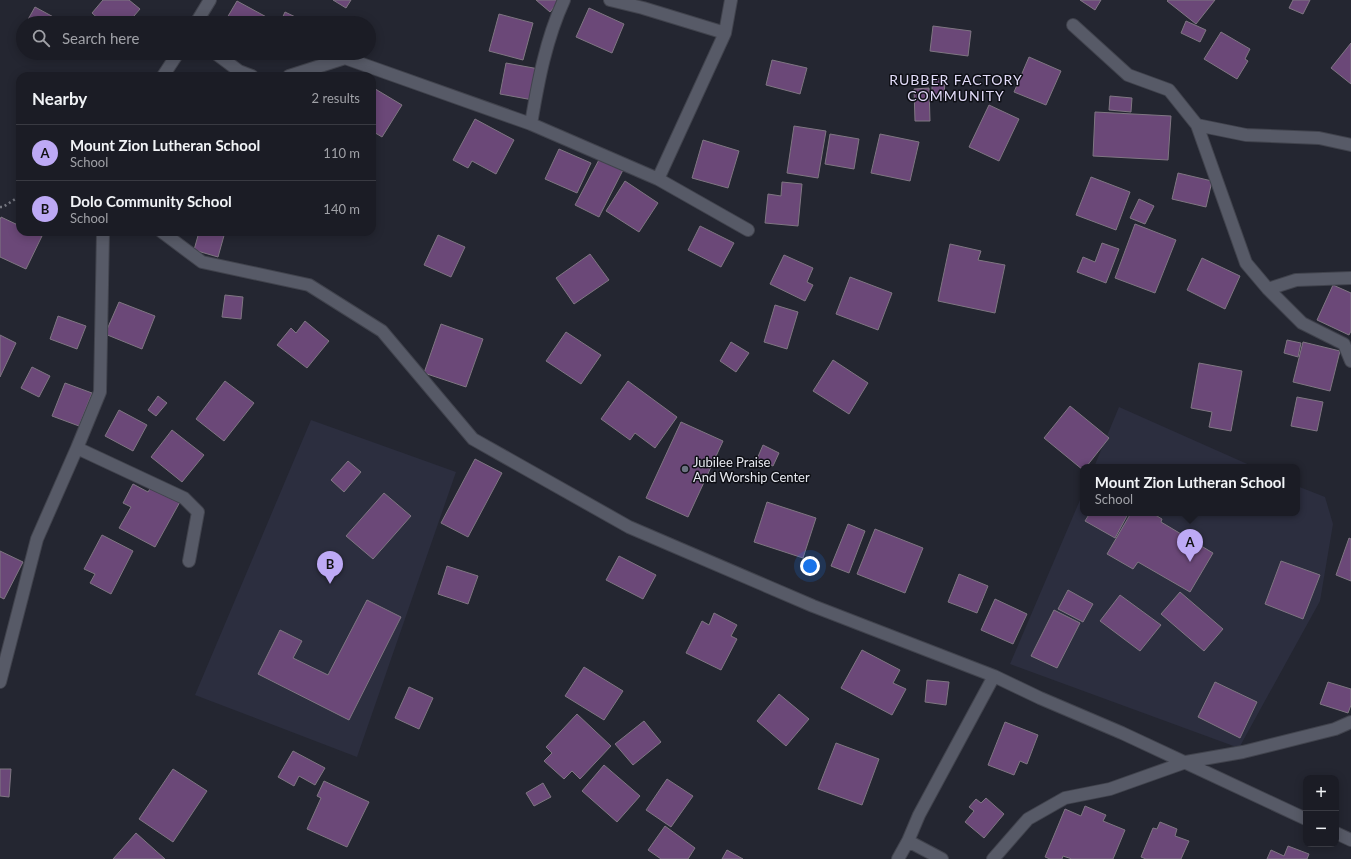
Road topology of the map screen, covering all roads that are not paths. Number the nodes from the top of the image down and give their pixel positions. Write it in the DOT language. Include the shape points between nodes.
graph roads {
  1 [pos="210,0"];
  2 [pos="564,0"];
  3 [pos="610,0"];
  4 [pos="731,0"];
  5 [pos="200,16"];
  6 [pos="1073,25"];
  7 [pos="724,33"];
  8 [pos="173,60"];
  9 [pos="224,60"];
  10 [pos="339,60"];
  11 [pos="351,60"];
  12 [pos="166,72"];
  13 [pos="242,72"];
  14 [pos="301,72"];
  15 [pos="531,124"];
  16 [pos="1197,125"];
  17 [pos="1351,145"];
  18 [pos="658,179"];
  19 [pos="748,230"];
  20 [pos="103,236"];
  21 [pos="167,236"];
  22 [pos="1351,278"];
  23 [pos="1268,289"];
  24 [pos="1351,361"];
  25 [pos="77,448"];
  26 [pos="189,561"];
  27 [pos="994,676"];
  28 [pos="0,682"];
  29 [pos="1351,722"];
  30 [pos="1186,762"];
  31 [pos="1303,818"];
  32 [pos="1339,834"];
  33 [pos="1351,840"];
  34 [pos="908,841"];
  35 [pos="898,859"];
  36 [pos="942,859"];
  37 [pos="994,859"];
  1 -- 5 [label="street"];
  2 -- 15 [label="street" via="554,22 535,97"];
  3 -- 7 [label="street"];
  4 -- 7 [label="street"];
  6 -- 16 [label="street" via="1128,75 1169,90"];
  7 -- 18 [label="street"];
  8 -- 12 [label="street"];
  9 -- 13 [label="street"];
  10 -- 14 [label="street"];
  11 -- 15 [label="street"];
  15 -- 18 [label="street"];
  16 -- 17 [label="street" via="1246,135 1319,138"];
  16 -- 23 [label="street" via="1246,263"];
  18 -- 19 [label="street"];
  20 -- 25 [label="street" via="100,392"];
  21 -- 27 [label="street" via="202,262 309,285 382,331 472,439 629,527 812,606"];
  22 -- 23 [label="street" via="1296,280"];
  23 -- 24 [label="street" via="1302,323 1344,344"];
  25 -- 26 [label="street" via="184,498 198,512"];
  25 -- 28 [label="street" via="37,539"];
  27 -- 30 [label="street"];
  27 -- 34 [label="street" via="919,815"];
  29 -- 30 [label="street" via="1335,729 1243,752"];
  30 -- 31 [label="street"];
  30 -- 37 [label="street" via="1110,788 1064,798 1028,820"];
  32 -- 33 [label="street"];
  34 -- 35 [label="street"];
  34 -- 36 [label="street"];
}
